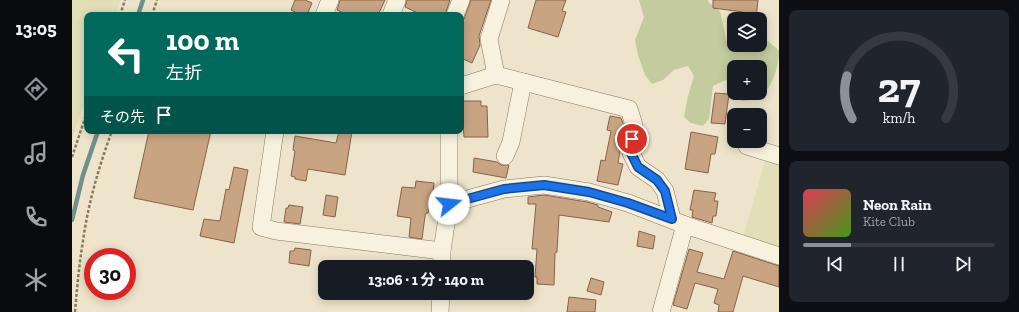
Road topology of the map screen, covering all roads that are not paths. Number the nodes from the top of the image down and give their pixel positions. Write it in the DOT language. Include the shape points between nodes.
graph roads {
  1 [pos="330,0"];
  2 [pos="397,0"];
  3 [pos="461,0"];
  4 [pos="501,0"];
  5 [pos="325,12"];
  6 [pos="392,12"];
  7 [pos="456,12"];
  8 [pos="496,74"];
  9 [pos="523,82"];
  10 [pos="464,85"];
  11 [pos="275,134"];
  12 [pos="449,134"];
  13 [pos="753,148"];
  14 [pos="505,156"];
  15 [pos="779,156"];
  16 [pos="449,204"];
  17 [pos="678,222"];
  18 [pos="779,256"];
  19 [pos="442,259"];
  20 [pos="441,300"];
  21 [pos="440,312"];
  22 [pos="661,312"];
  1 -- 5 [label="street"];
  2 -- 6 [label="street"];
  3 -- 7 [label="street"];
  4 -- 8 [label="street" via="489,39"];
  8 -- 9 [label="street"];
  8 -- 10 [label="street"];
  9 -- 14 [label="street" via="511,142"];
  9 -- 17 [label="street" via="629,109 634,125 631,153 638,167 657,180 665,191"];
  11 -- 19 [label="street" via="261,227"];
  12 -- 16 [label="street"];
  13 -- 15 [label="street"];
  16 -- 17 [label="street" via="504,189 544,185 589,192 628,203"];
  16 -- 19 [label="street"];
  17 -- 18 [label="street"];
  17 -- 22 [label="street"];
  20 -- 21 [label="street"];
}
